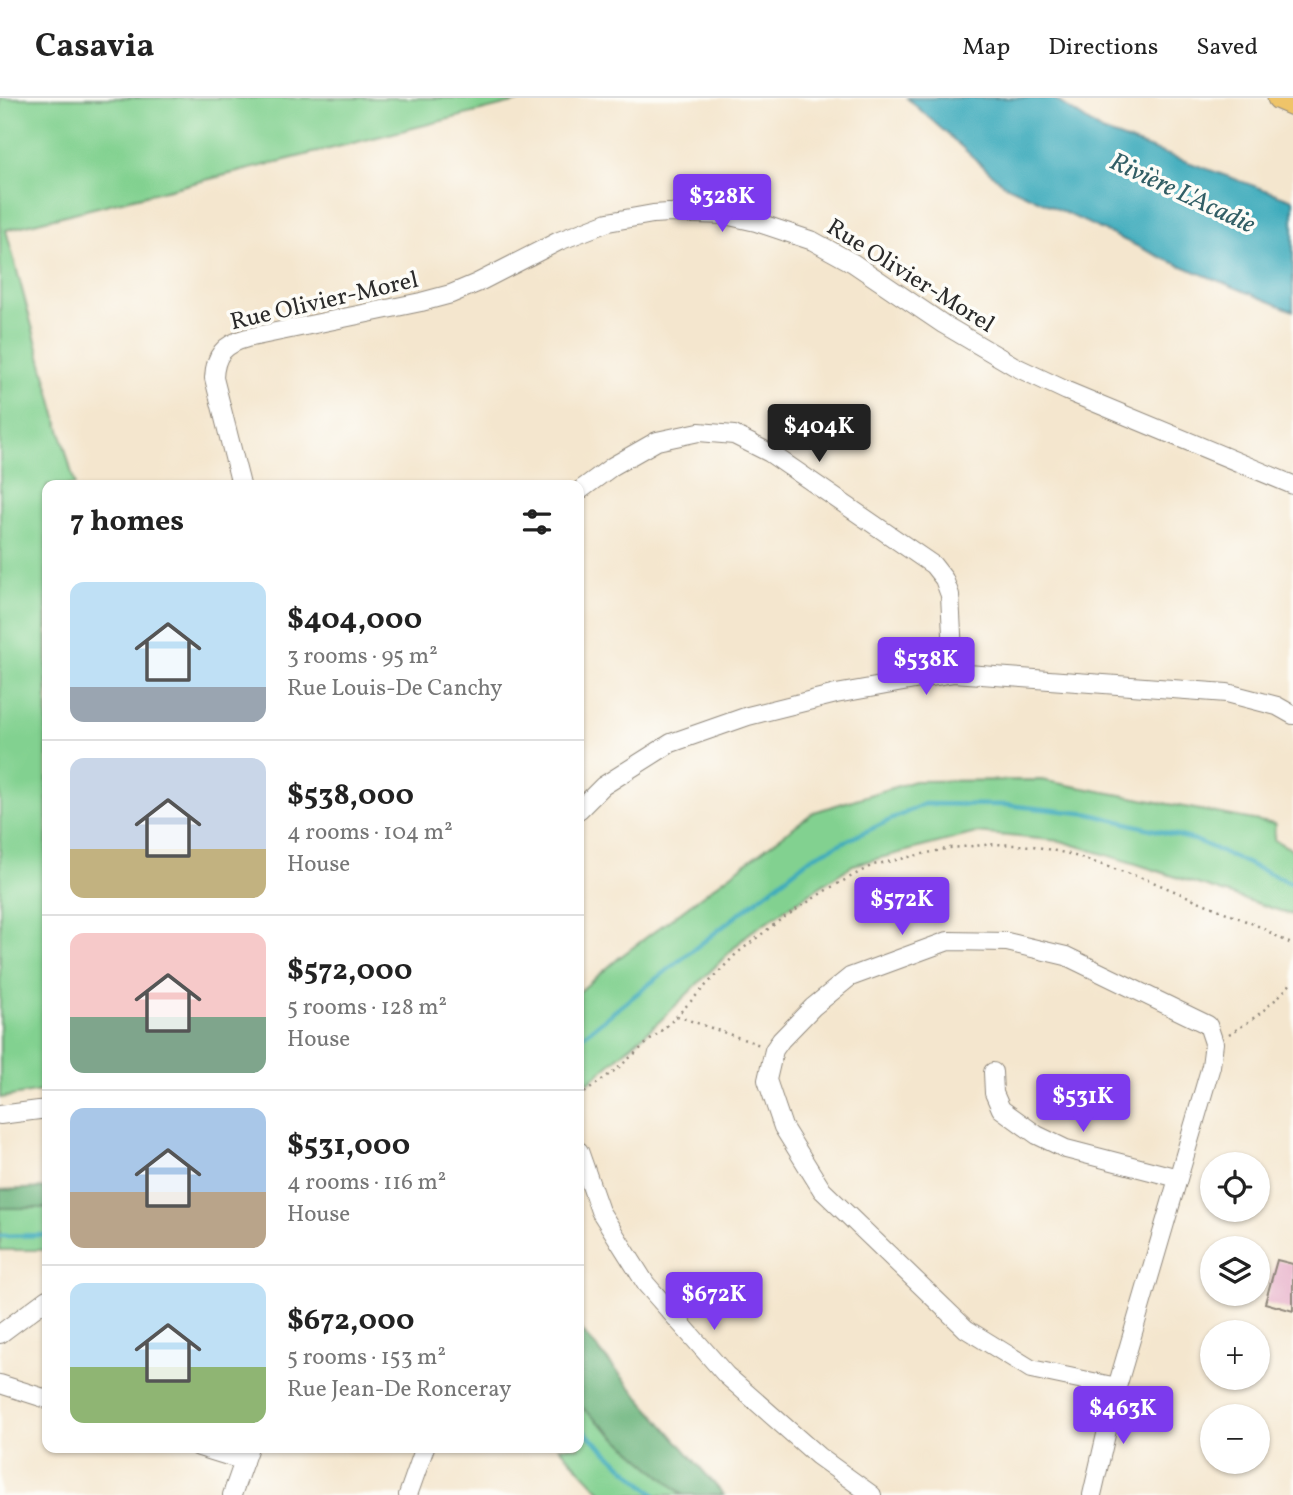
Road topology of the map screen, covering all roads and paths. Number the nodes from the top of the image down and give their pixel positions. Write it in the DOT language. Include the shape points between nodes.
graph roads {
  1 [pos="1279,98"];
  2 [pos="1293,104"];
  3 [pos="240,480"];
  4 [pos="1293,485"];
  5 [pos="584,487"];
  6 [pos="954,673"];
  7 [pos="1293,715"];
  8 [pos="584,805"];
  9 [pos="1293,945"];
  10 [pos="1293,981"];
  11 [pos="677,1016"];
  12 [pos="1214,1043"];
  13 [pos="774,1050"];
  14 [pos="993,1072"];
  15 [pos="584,1093"];
  16 [pos="42,1110"];
  17 [pos="0,1115"];
  18 [pos="584,1165"];
  19 [pos="1178,1178"];
  20 [pos="42,1303"];
  21 [pos="0,1334"];
  22 [pos="0,1384"];
  23 [pos="1117,1387"];
  24 [pos="42,1397"];
  25 [pos="423,1453"];
  26 [pos="246,1454"];
  27 [pos="232,1495"];
  28 [pos="408,1495"];
  29 [pos="872,1495"];
  30 [pos="1092,1495"];
  1 -- 2 [label="main road"];
  3 -- 4 [label="street, Rue Olivier-Morel" via="214,378 218,357 229,345 451,294 593,227 682,213 740,218 813,241 1016,368"];
  5 -- 6 [label="street" via="657,441 699,432 734,435 770,453 933,565 950,595"];
  6 -- 7 [label="street" via="1227,693"];
  6 -- 8 [label="street" via="836,694 748,716 671,743 603,786"];
  9 -- 11 [label="path" via="1148,880 1069,854 996,844 950,848 873,865 828,889 736,954"];
  10 -- 12 [label="path" via="1261,1014"];
  11 -- 13 [label="path"];
  11 -- 15 [label="path"];
  12 -- 13 [label="street" via="1208,1025 1066,956 1007,942 948,941 850,977 813,1007"];
  12 -- 19 [label="street"];
  13 -- 23 [label="street" via="767,1080 783,1127 822,1190 966,1329 1031,1369"];
  14 -- 19 [label="street" via="1001,1109 1037,1136 1066,1149"];
  16 -- 17 [label="street"];
  18 -- 29 [label="street" via="600,1211 646,1284 726,1375 818,1456"];
  19 -- 23 [label="street"];
  20 -- 21 [label="street"];
  22 -- 24 [label="street"];
  23 -- 30 [label="street"];
  25 -- 28 [label="street"];
  26 -- 27 [label="street"];
}
